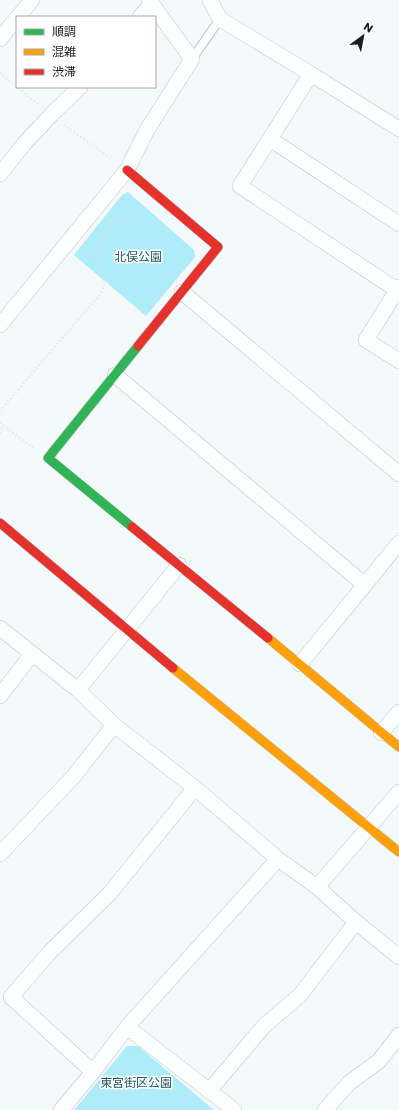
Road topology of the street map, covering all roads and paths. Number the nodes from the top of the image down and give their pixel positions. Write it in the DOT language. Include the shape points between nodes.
graph roads {
  1 [pos="32,0"];
  2 [pos="210,0"];
  3 [pos="150,2"];
  4 [pos="20,16"];
  5 [pos="141,16"];
  6 [pos="220,19"];
  7 [pos="16,20"];
  8 [pos="0,38"];
  9 [pos="192,59"];
  10 [pos="0,73"];
  11 [pos="311,74"];
  12 [pos="16,86"];
  13 [pos="18,88"];
  14 [pos="79,88"];
  15 [pos="51,115"];
  16 [pos="399,129"];
  17 [pos="270,140"];
  18 [pos="127,170"];
  19 [pos="0,174"];
  20 [pos="137,212"];
  21 [pos="399,224"];
  22 [pos="398,289"];
  23 [pos="182,292"];
  24 [pos="2,318"];
  25 [pos="399,361"];
  26 [pos="115,375"];
  27 [pos="0,411"];
  28 [pos="1,424"];
  29 [pos="0,433"];
  30 [pos="48,458"];
  31 [pos="399,474"];
  32 [pos="0,523"];
  33 [pos="399,543"];
  34 [pos="179,565"];
  35 [pos="365,585"];
  36 [pos="0,628"];
  37 [pos="126,630"];
  38 [pos="32,654"];
  39 [pos="300,664"];
  40 [pos="78,690"];
  41 [pos="0,696"];
  42 [pos="399,712"];
  43 [pos="114,724"];
  44 [pos="381,733"];
  45 [pos="399,747"];
  46 [pos="195,788"];
  47 [pos="399,792"];
  48 [pos="370,827"];
  49 [pos="399,852"];
  50 [pos="0,854"];
  51 [pos="278,859"];
  52 [pos="317,886"];
  53 [pos="356,922"];
  54 [pos="399,957"];
  55 [pos="127,1027"];
  56 [pos="399,1035"];
  57 [pos="93,1072"];
  58 [pos="209,1091"];
  59 [pos="61,1110"];
  60 [pos="234,1110"];
  61 [pos="326,1110"];
  1 -- 4 [label="street"];
  2 -- 6 [label="street"];
  3 -- 5 [label="street"];
  3 -- 9 [label="street"];
  6 -- 9 [label="lane"];
  6 -- 11 [label="street"];
  7 -- 8 [label="street"];
  9 -- 18 [label="street" via="147,130"];
  10 -- 12 [label="path"];
  11 -- 16 [label="street"];
  11 -- 17 [label="street"];
  13 -- 15 [label="path"];
  14 -- 15 [label="street"];
  15 -- 18 [label="path"];
  15 -- 19 [label="street"];
  17 -- 21 [label="street"];
  17 -- 22 [label="street" via="240,186"];
  18 -- 23 [label="street" via="218,247"];
  18 -- 24 [label="street"];
  20 -- 27 [label="path" via="133,216 125,215 118,220 100,243 95,257 105,284 101,293"];
  22 -- 25 [label="street" via="366,340"];
  23 -- 26 [label="street"];
  23 -- 31 [label="street"];
  26 -- 30 [label="street"];
  26 -- 35 [label="street"];
  28 -- 29 [label="path"];
  28 -- 30 [label="path"];
  30 -- 34 [label="street"];
  32 -- 37 [label="street"];
  33 -- 35 [label="street"];
  34 -- 37 [label="street"];
  34 -- 39 [label="street"];
  35 -- 39 [label="street"];
  36 -- 38 [label="street"];
  37 -- 40 [label="street"];
  37 -- 48 [label="street"];
  38 -- 40 [label="street"];
  38 -- 41 [label="street"];
  39 -- 44 [label="street"];
  40 -- 43 [label="street"];
  42 -- 44 [label="street"];
  43 -- 46 [label="street"];
  43 -- 50 [label="street" via="74,776"];
  44 -- 45 [label="street"];
  46 -- 51 [label="street"];
  46 -- 57 [label="street" via="110,893 49,953 11,997"];
  47 -- 48 [label="street"];
  48 -- 49 [label="street"];
  48 -- 52 [label="street"];
  51 -- 52 [label="street"];
  51 -- 55 [label="street"];
  52 -- 53 [label="street"];
  53 -- 54 [label="street"];
  53 -- 58 [label="street" via="300,996 264,1026"];
  55 -- 57 [label="street"];
  55 -- 58 [label="street"];
  56 -- 61 [label="street" via="379,1061 349,1083"];
  57 -- 59 [label="street"];
  58 -- 60 [label="street"];
}
